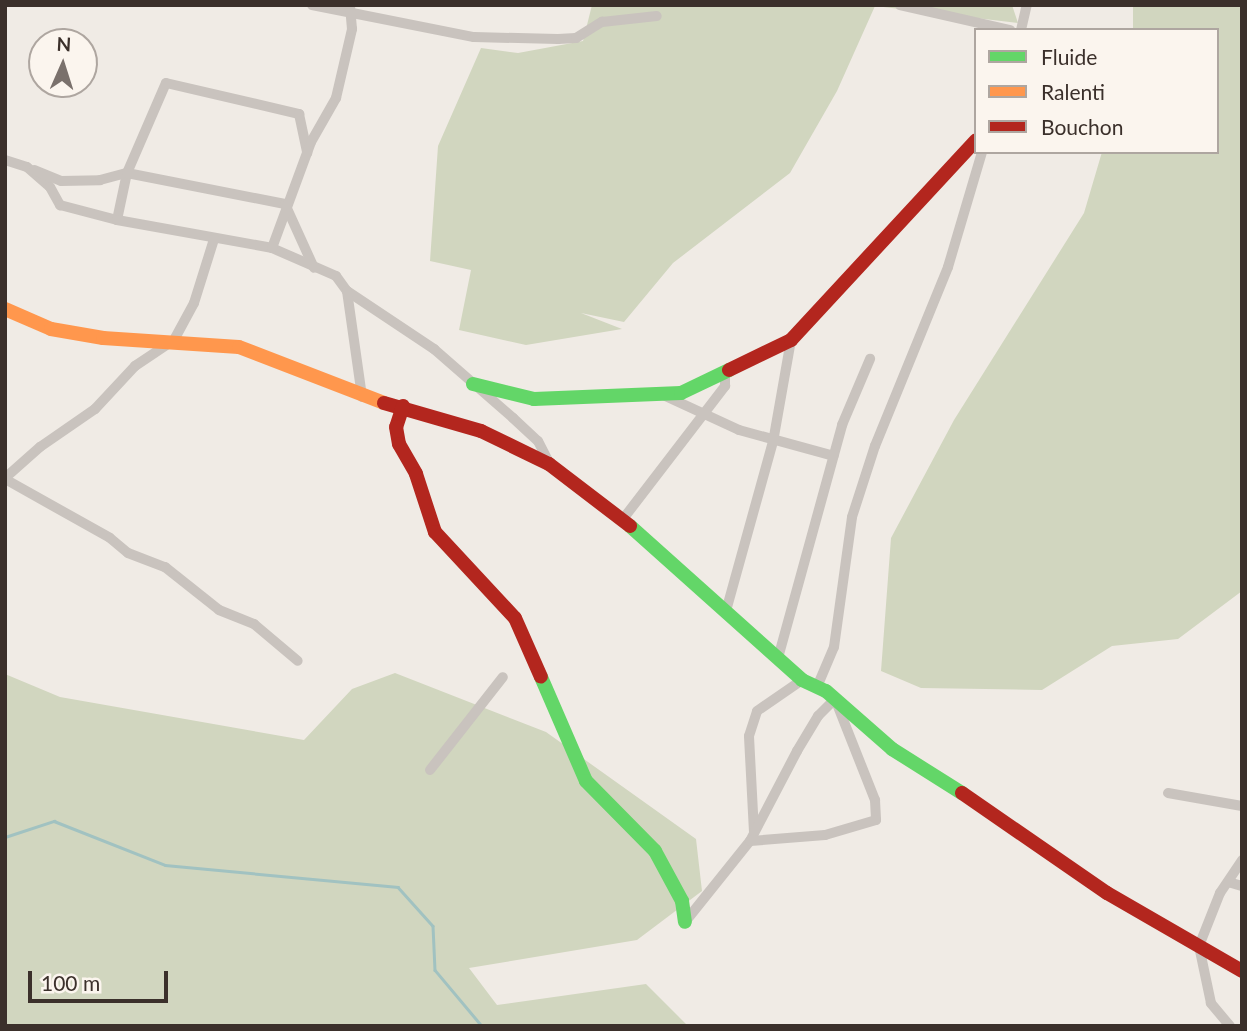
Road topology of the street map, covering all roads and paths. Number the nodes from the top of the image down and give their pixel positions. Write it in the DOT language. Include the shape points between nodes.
graph roads {
  1 [pos="312,5"];
  2 [pos="900,5"];
  3 [pos="1027,5"];
  4 [pos="350,9"];
  5 [pos="657,16"];
  6 [pos="1001,28"];
  7 [pos="1021,28"];
  8 [pos="974,143"];
  9 [pos="307,153"];
  10 [pos="981,154"];
  11 [pos="5,160"];
  12 [pos="27,167"];
  13 [pos="127,173"];
  14 [pos="285,204"];
  15 [pos="117,220"];
  16 [pos="214,239"];
  17 [pos="272,248"];
  18 [pos="314,268"];
  19 [pos="347,291"];
  20 [pos="5,309"];
  21 [pos="791,340"];
  22 [pos="168,343"];
  23 [pos="870,359"];
  24 [pos="726,371"];
  25 [pos="473,384"];
  26 [pos="661,394"];
  27 [pos="362,397"];
  28 [pos="403,406"];
  29 [pos="699,414"];
  30 [pos="773,442"];
  31 [pos="834,456"];
  32 [pos="549,464"];
  33 [pos="5,479"];
  34 [pos="623,519"];
  35 [pos="726,611"];
  36 [pos="778,659"];
  37 [pos="298,661"];
  38 [pos="503,677"];
  39 [pos="802,680"];
  40 [pos="817,687"];
  41 [pos="835,699"];
  42 [pos="430,770"];
  43 [pos="1168,793"];
  44 [pos="1242,806"];
  45 [pos="752,837"];
  46 [pos="1242,860"];
  47 [pos="1228,881"];
  48 [pos="1242,886"];
  49 [pos="685,922"];
  50 [pos="1199,946"];
  51 [pos="1242,971"];
  52 [pos="1230,1026"];
  1 -- 4 [label="street"];
  2 -- 6 [label="street"];
  3 -- 7 [label="street"];
  4 -- 5 [label="street" via="474,37 558,39 576,38 602,22"];
  4 -- 9 [label="street" via="352,29 336,99"];
  8 -- 21 [label="street"];
  9 -- 13 [label="street" via="299,114 166,83"];
  9 -- 14 [label="street"];
  10 -- 40 [label="street" via="948,267 875,446 852,517 834,647"];
  11 -- 12 [label="street"];
  12 -- 13 [label="street" via="61,181"];
  12 -- 15 [label="street" via="50,187 60,205"];
  13 -- 14 [label="street"];
  13 -- 15 [label="street"];
  14 -- 17 [label="street"];
  14 -- 18 [label="street"];
  15 -- 16 [label="street"];
  16 -- 17 [label="street"];
  16 -- 22 [label="street" via="194,303"];
  17 -- 18 [label="street"];
  18 -- 19 [label="street" via="336,276"];
  19 -- 25 [label="street" via="434,349"];
  19 -- 27 [label="street"];
  20 -- 22 [label="street" via="51,329"];
  21 -- 24 [label="street"];
  21 -- 30 [label="street"];
  22 -- 27 [label="street" via="239,347"];
  22 -- 33 [label="street" via="135,366 95,409 40,447"];
  23 -- 31 [label="street" via="858,380"];
  24 -- 26 [label="street" via="681,393"];
  24 -- 29 [label="street" via="724,386"];
  25 -- 26 [label="street" via="534,399"];
  25 -- 32 [label="street" via="538,441"];
  26 -- 29 [label="street"];
  27 -- 28 [label="street"];
  28 -- 32 [label="street" via="481,431"];
  28 -- 49 [label="street" via="396,427 399,444 416,474 435,532 514,618 586,781 655,851 682,901"];
  29 -- 30 [label="street"];
  29 -- 34 [label="street"];
  30 -- 31 [label="street"];
  30 -- 35 [label="street"];
  31 -- 36 [label="street"];
  32 -- 34 [label="street"];
  33 -- 37 [label="street" via="89,525 128,554 165,567 219,610 254,624"];
  34 -- 35 [label="street"];
  35 -- 36 [label="street"];
  36 -- 39 [label="street"];
  38 -- 42 [label="street"];
  39 -- 40 [label="street"];
  39 -- 45 [label="street" via="757,711 750,736"];
  40 -- 41 [label="street"];
  41 -- 45 [label="street" via="804,739"];
  41 -- 45 [label="street" via="875,800 876,820 825,835"];
  41 -- 50 [label="street" via="892,749 1007,821 1107,893"];
  43 -- 44 [label="street"];
  45 -- 49 [label="street"];
  46 -- 47 [label="street"];
  47 -- 48 [label="street"];
  47 -- 50 [label="street"];
  50 -- 51 [label="street"];
  50 -- 52 [label="street" via="1211,1003"];
}
